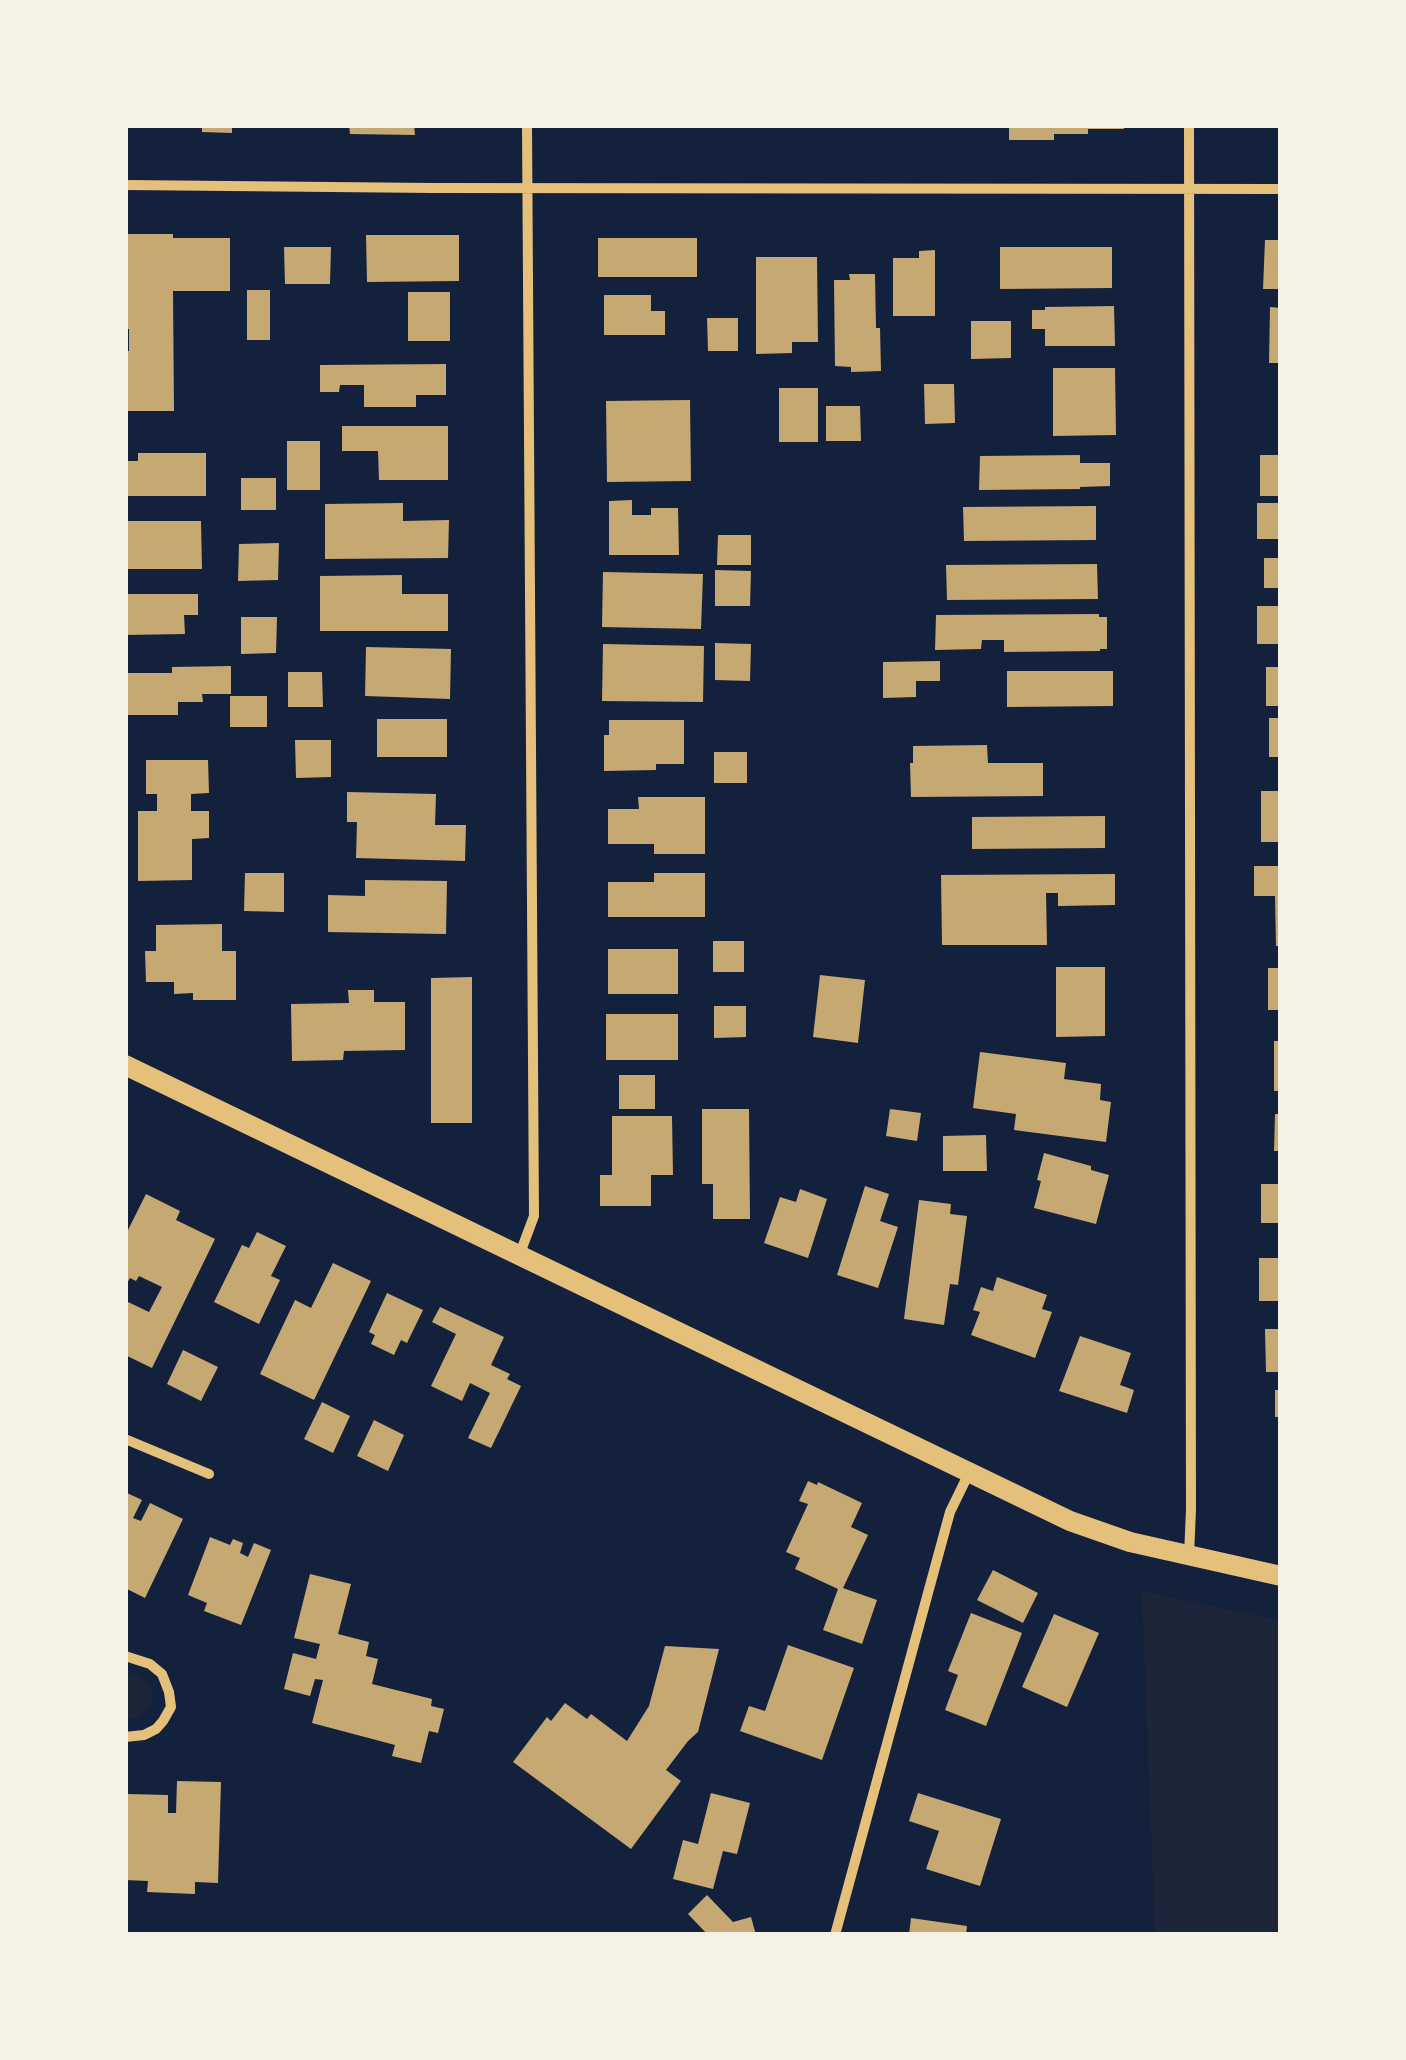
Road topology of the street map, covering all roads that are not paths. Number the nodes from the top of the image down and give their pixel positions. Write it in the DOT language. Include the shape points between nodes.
graph roads {
  1 [pos="527,125"];
  2 [pos="1189,125"];
  3 [pos="125,185"];
  4 [pos="528,188"];
  5 [pos="1281,189"];
  6 [pos="1189,190"];
  7 [pos="125,1065"];
  8 [pos="520,1256"];
  9 [pos="125,1439"];
  10 [pos="969,1472"];
  11 [pos="209,1474"];
  12 [pos="1189,1556"];
  13 [pos="1281,1576"];
  14 [pos="125,1656"];
  15 [pos="125,1738"];
  16 [pos="835,1935"];
  1 -- 4 [label="street"];
  2 -- 6 [label="street"];
  3 -- 4 [label="street"];
  4 -- 6 [label="street"];
  4 -- 8 [label="street" via="534,1216"];
  5 -- 6 [label="street"];
  6 -- 12 [label="street"];
  7 -- 8 [label="main road"];
  8 -- 10 [label="main road"];
  9 -- 11 [label="street"];
  10 -- 12 [label="main road" via="1070,1521"];
  10 -- 16 [label="street" via="950,1512"];
  12 -- 13 [label="main road"];
  14 -- 15 [label="street" via="162,1674 171,1707 156,1729"];
}
